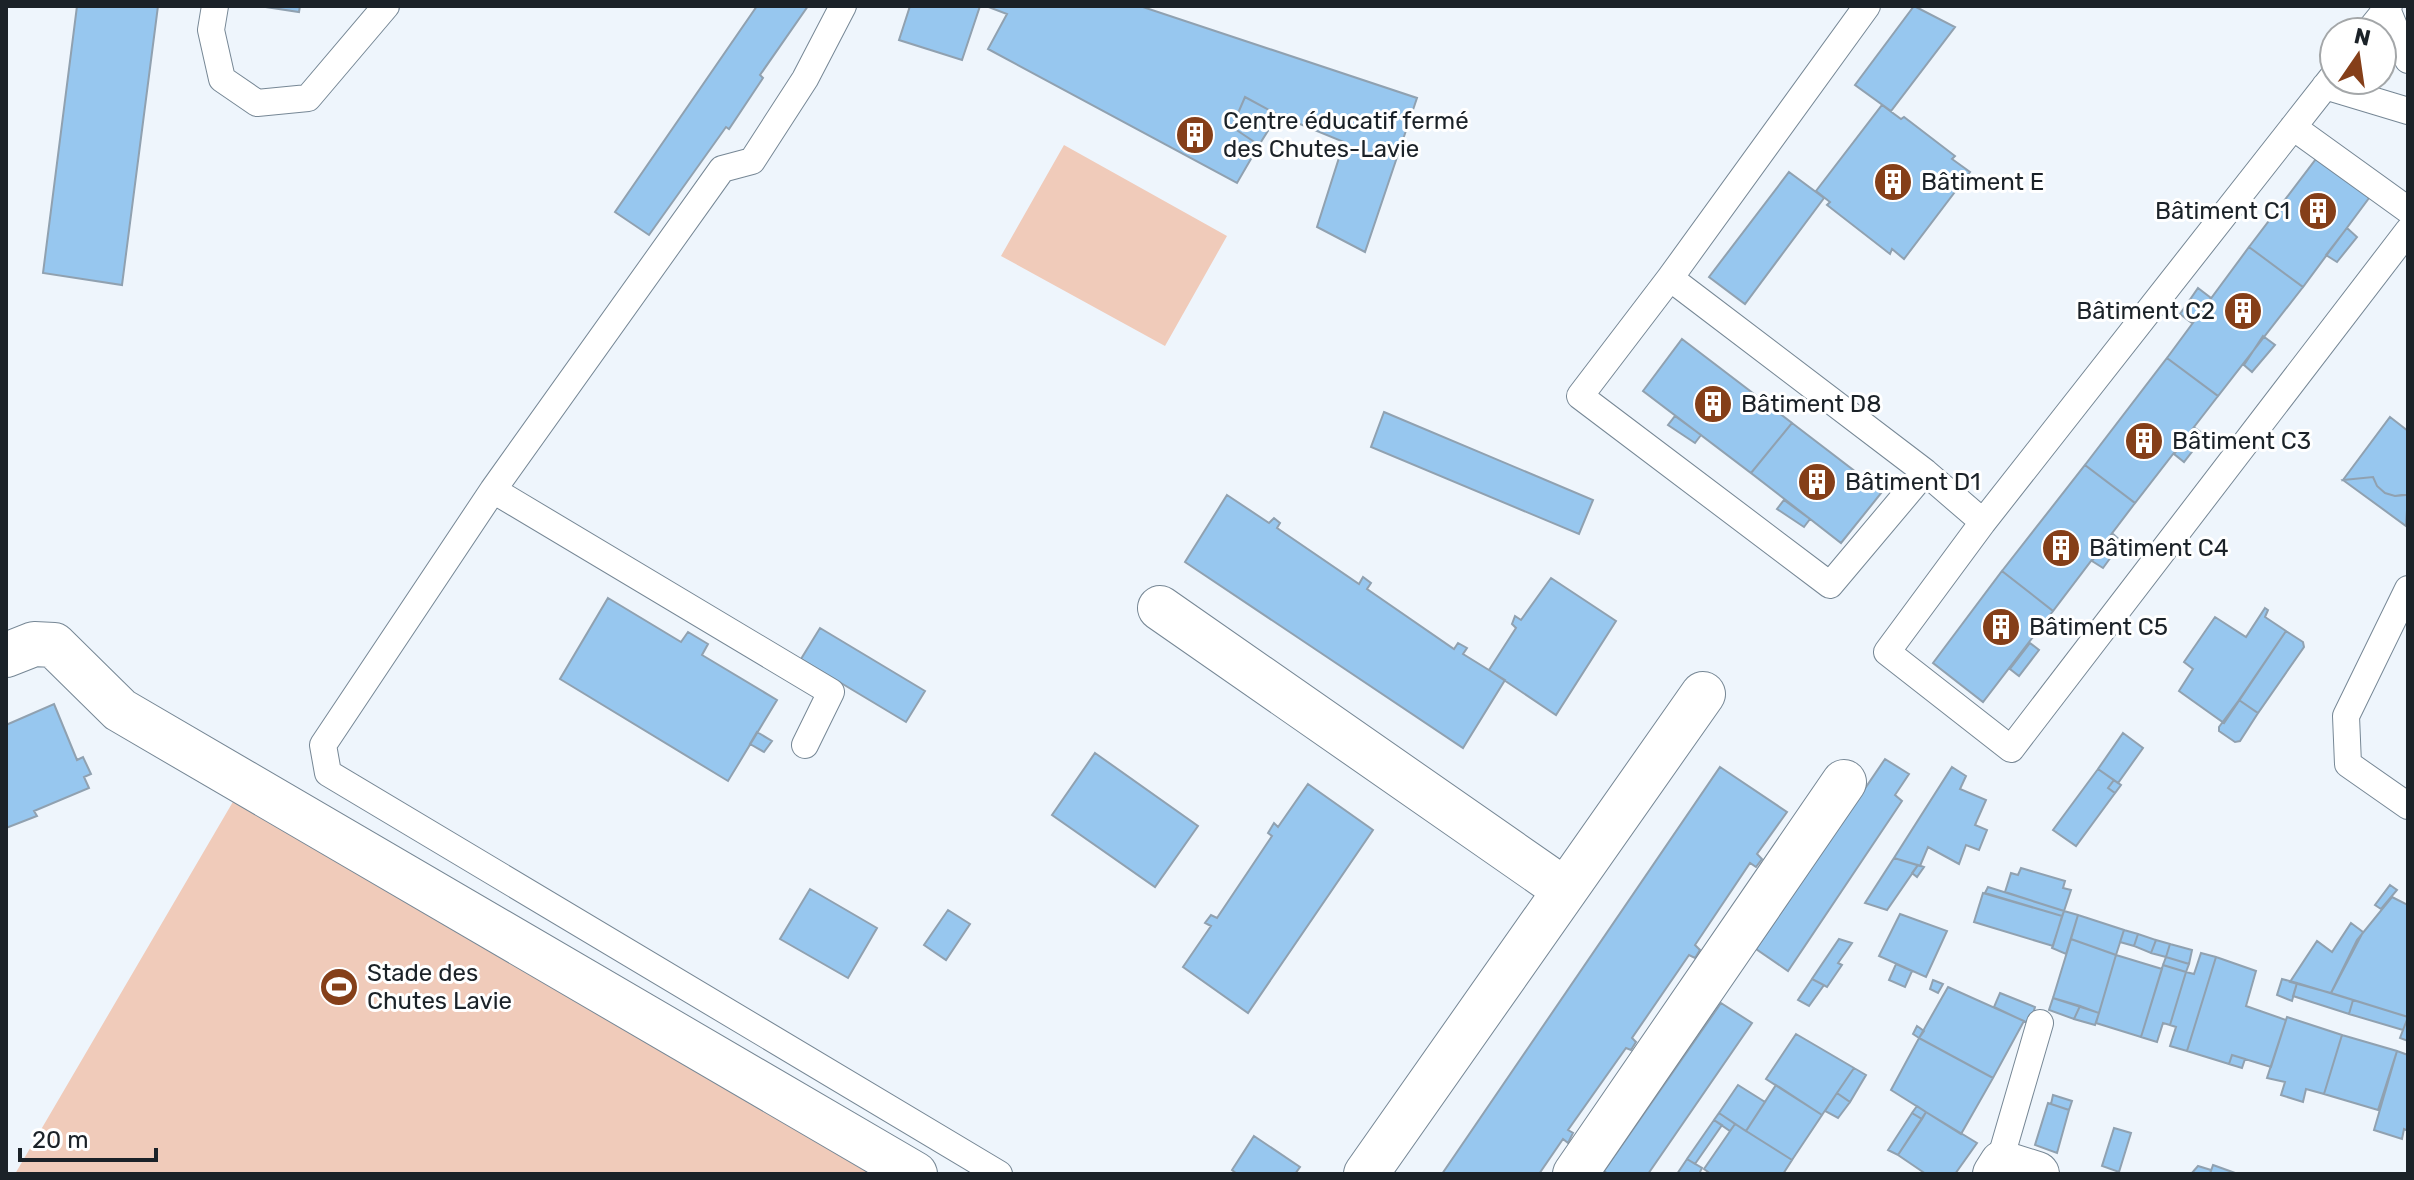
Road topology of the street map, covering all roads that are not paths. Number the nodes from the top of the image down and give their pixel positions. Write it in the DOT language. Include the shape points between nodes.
graph roads {
  1 [pos="215,6"];
  2 [pos="386,6"];
  3 [pos="843,6"];
  4 [pos="1867,6"];
  5 [pos="2386,7"];
  6 [pos="2408,60"];
  7 [pos="2318,96"];
  8 [pos="2369,96"];
  9 [pos="2408,111"];
  10 [pos="2293,127"];
  11 [pos="2408,210"];
  12 [pos="2408,231"];
  13 [pos="1670,278"];
  14 [pos="1925,472"];
  15 [pos="493,490"];
  16 [pos="1983,522"];
  17 [pos="2408,589"];
  18 [pos="1160,608"];
  19 [pos="6,655"];
  20 [pos="1703,694"];
  21 [pos="805,745"];
  22 [pos="1844,782"];
  23 [pos="2408,806"];
  24 [pos="1565,890"];
  25 [pos="2040,1023"];
  26 [pos="2011,1170"];
  27 [pos="915,1174"];
  28 [pos="999,1174"];
  29 [pos="1366,1174"];
  30 [pos="1575,1174"];
  1 -- 2 [label="lane" via="211,30 222,79 257,103 308,98"];
  3 -- 15 [label="lane" via="805,79 752,161 722,169"];
  4 -- 13 [label="lane"];
  5 -- 6 [label="lane"];
  7 -- 10 [label="lane"];
  8 -- 9 [label="lane"];
  10 -- 11 [label="lane"];
  10 -- 16 [label="lane"];
  12 -- 16 [label="lane" via="2011,749 1887,652"];
  13 -- 14 [label="lane"];
  13 -- 14 [label="lane" via="1580,396 1830,585"];
  14 -- 16 [label="lane"];
  15 -- 21 [label="lane" via="831,692"];
  15 -- 28 [label="lane" via="323,745 328,773"];
  17 -- 23 [label="lane" via="2346,716 2348,764"];
  18 -- 24 [label="street"];
  19 -- 27 [label="street" via="34,644 54,645 120,710"];
  20 -- 24 [label="street"];
  22 -- 30 [label="street"];
  24 -- 29 [label="street"];
  25 -- 26 [label="lane" via="2003,1150"];
}
